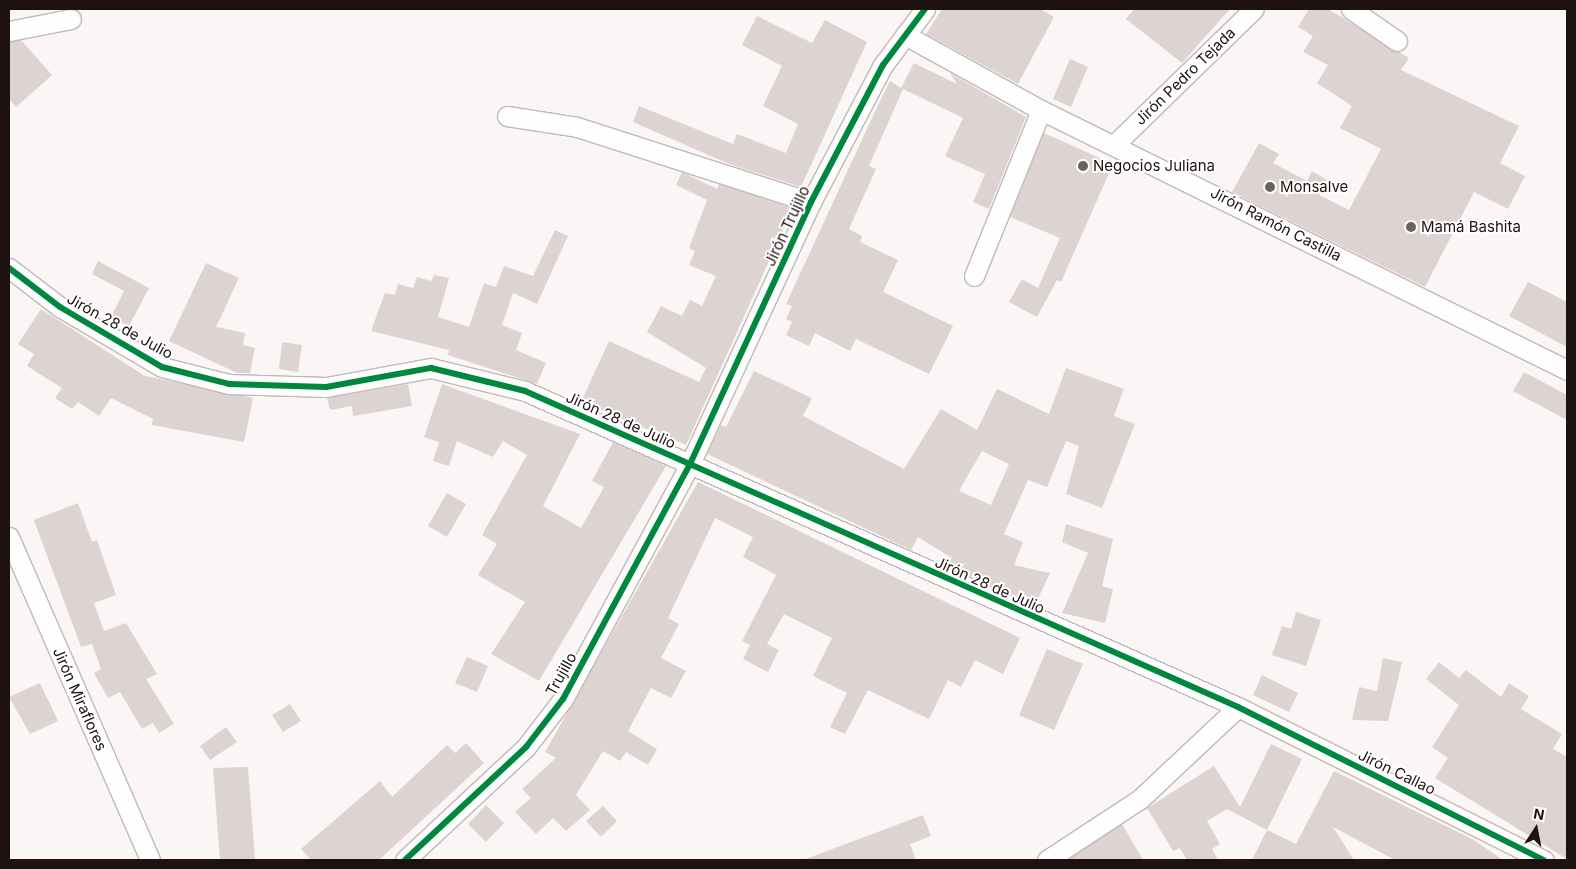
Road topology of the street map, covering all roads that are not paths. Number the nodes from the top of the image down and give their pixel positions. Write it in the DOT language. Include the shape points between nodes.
graph roads {
  1 [pos="925,9"];
  2 [pos="1254,9"];
  3 [pos="1351,9"];
  4 [pos="70,19"];
  5 [pos="9,31"];
  6 [pos="905,35"];
  7 [pos="1397,41"];
  8 [pos="1042,110"];
  9 [pos="507,116"];
  10 [pos="1116,143"];
  11 [pos="811,202"];
  12 [pos="9,268"];
  13 [pos="974,276"];
  14 [pos="1567,370"];
  15 [pos="690,464"];
  16 [pos="9,537"];
  17 [pos="1238,707"];
  18 [pos="150,860"];
  19 [pos="405,860"];
  20 [pos="1048,860"];
  21 [pos="1544,860"];
  1 -- 6 [label="street, Jirón Trujillo"];
  2 -- 10 [label="street, Jirón Pedro Tejada"];
  3 -- 7 [label="street"];
  4 -- 5 [label="street"];
  6 -- 8 [label="street, Jirón Ramón Castilla"];
  6 -- 11 [label="street, Jirón Trujillo" via="883,66"];
  8 -- 10 [label="street, Jirón Ramón Castilla"];
  8 -- 13 [label="street"];
  9 -- 11 [label="street" via="577,127"];
  10 -- 14 [label="street, Jirón Ramón Castilla"];
  11 -- 15 [label="street, Jirón Trujillo"];
  12 -- 15 [label="street, Jirón 28 de Julio" via="60,307 162,367 229,384 326,387 431,368 525,391"];
  15 -- 17 [label="street, Jirón 28 de Julio"];
  15 -- 19 [label="street, Trujillo" via="563,699 526,747"];
  16 -- 18 [label="street, Jirón Miraflores"];
  17 -- 20 [label="street" via="1140,799"];
  17 -- 21 [label="street, Jirón Callao"];
}
